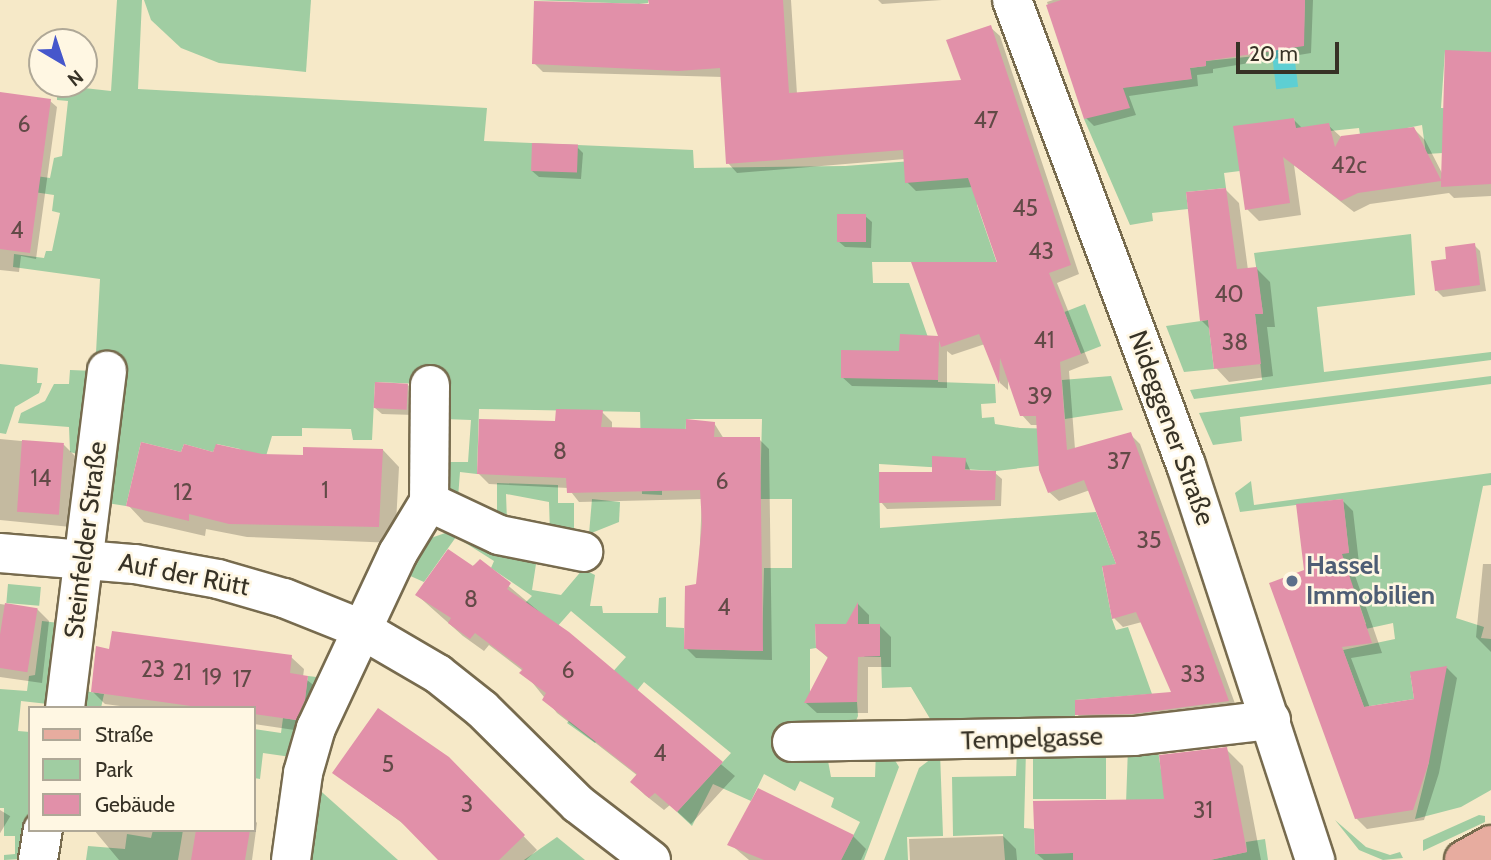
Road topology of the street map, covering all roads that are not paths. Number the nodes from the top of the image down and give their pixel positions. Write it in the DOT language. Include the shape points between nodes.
graph roads {
  1 [pos="1012,0"];
  2 [pos="107,371"];
  3 [pos="430,385"];
  4 [pos="429,502"];
  5 [pos="583,552"];
  6 [pos="0,553"];
  7 [pos="83,558"];
  8 [pos="361,629"];
  9 [pos="65,706"];
  10 [pos="1271,720"];
  11 [pos="792,742"];
  12 [pos="43,832"];
  13 [pos="1491,845"];
  14 [pos="38,860"];
  15 [pos="291,860"];
  16 [pos="651,860"];
  17 [pos="1315,860"];
  18 [pos="1464,860"];
  1 -- 10 [label="street, Nideggener Straße" via="1186,465"];
  2 -- 7 [label="street, Steinfelder Straße"];
  3 -- 4 [label="street"];
  4 -- 5 [label="street" via="508,538"];
  4 -- 8 [label="street"];
  6 -- 7 [label="street, Auf der Rütt"];
  7 -- 8 [label="street, Auf der Rütt" via="231,582"];
  7 -- 9 [label="street, Steinfelder Straße"];
  8 -- 15 [label="street" via="307,754"];
  8 -- 16 [label="street, Auf der Rütt" via="438,674 482,709 578,804"];
  10 -- 11 [label="street, Tempelgasse" via="1134,736"];
  10 -- 17 [label="street, Nideggener Straße"];
  12 -- 14 [label="street"];
  13 -- 18 [label="main road"];
}
